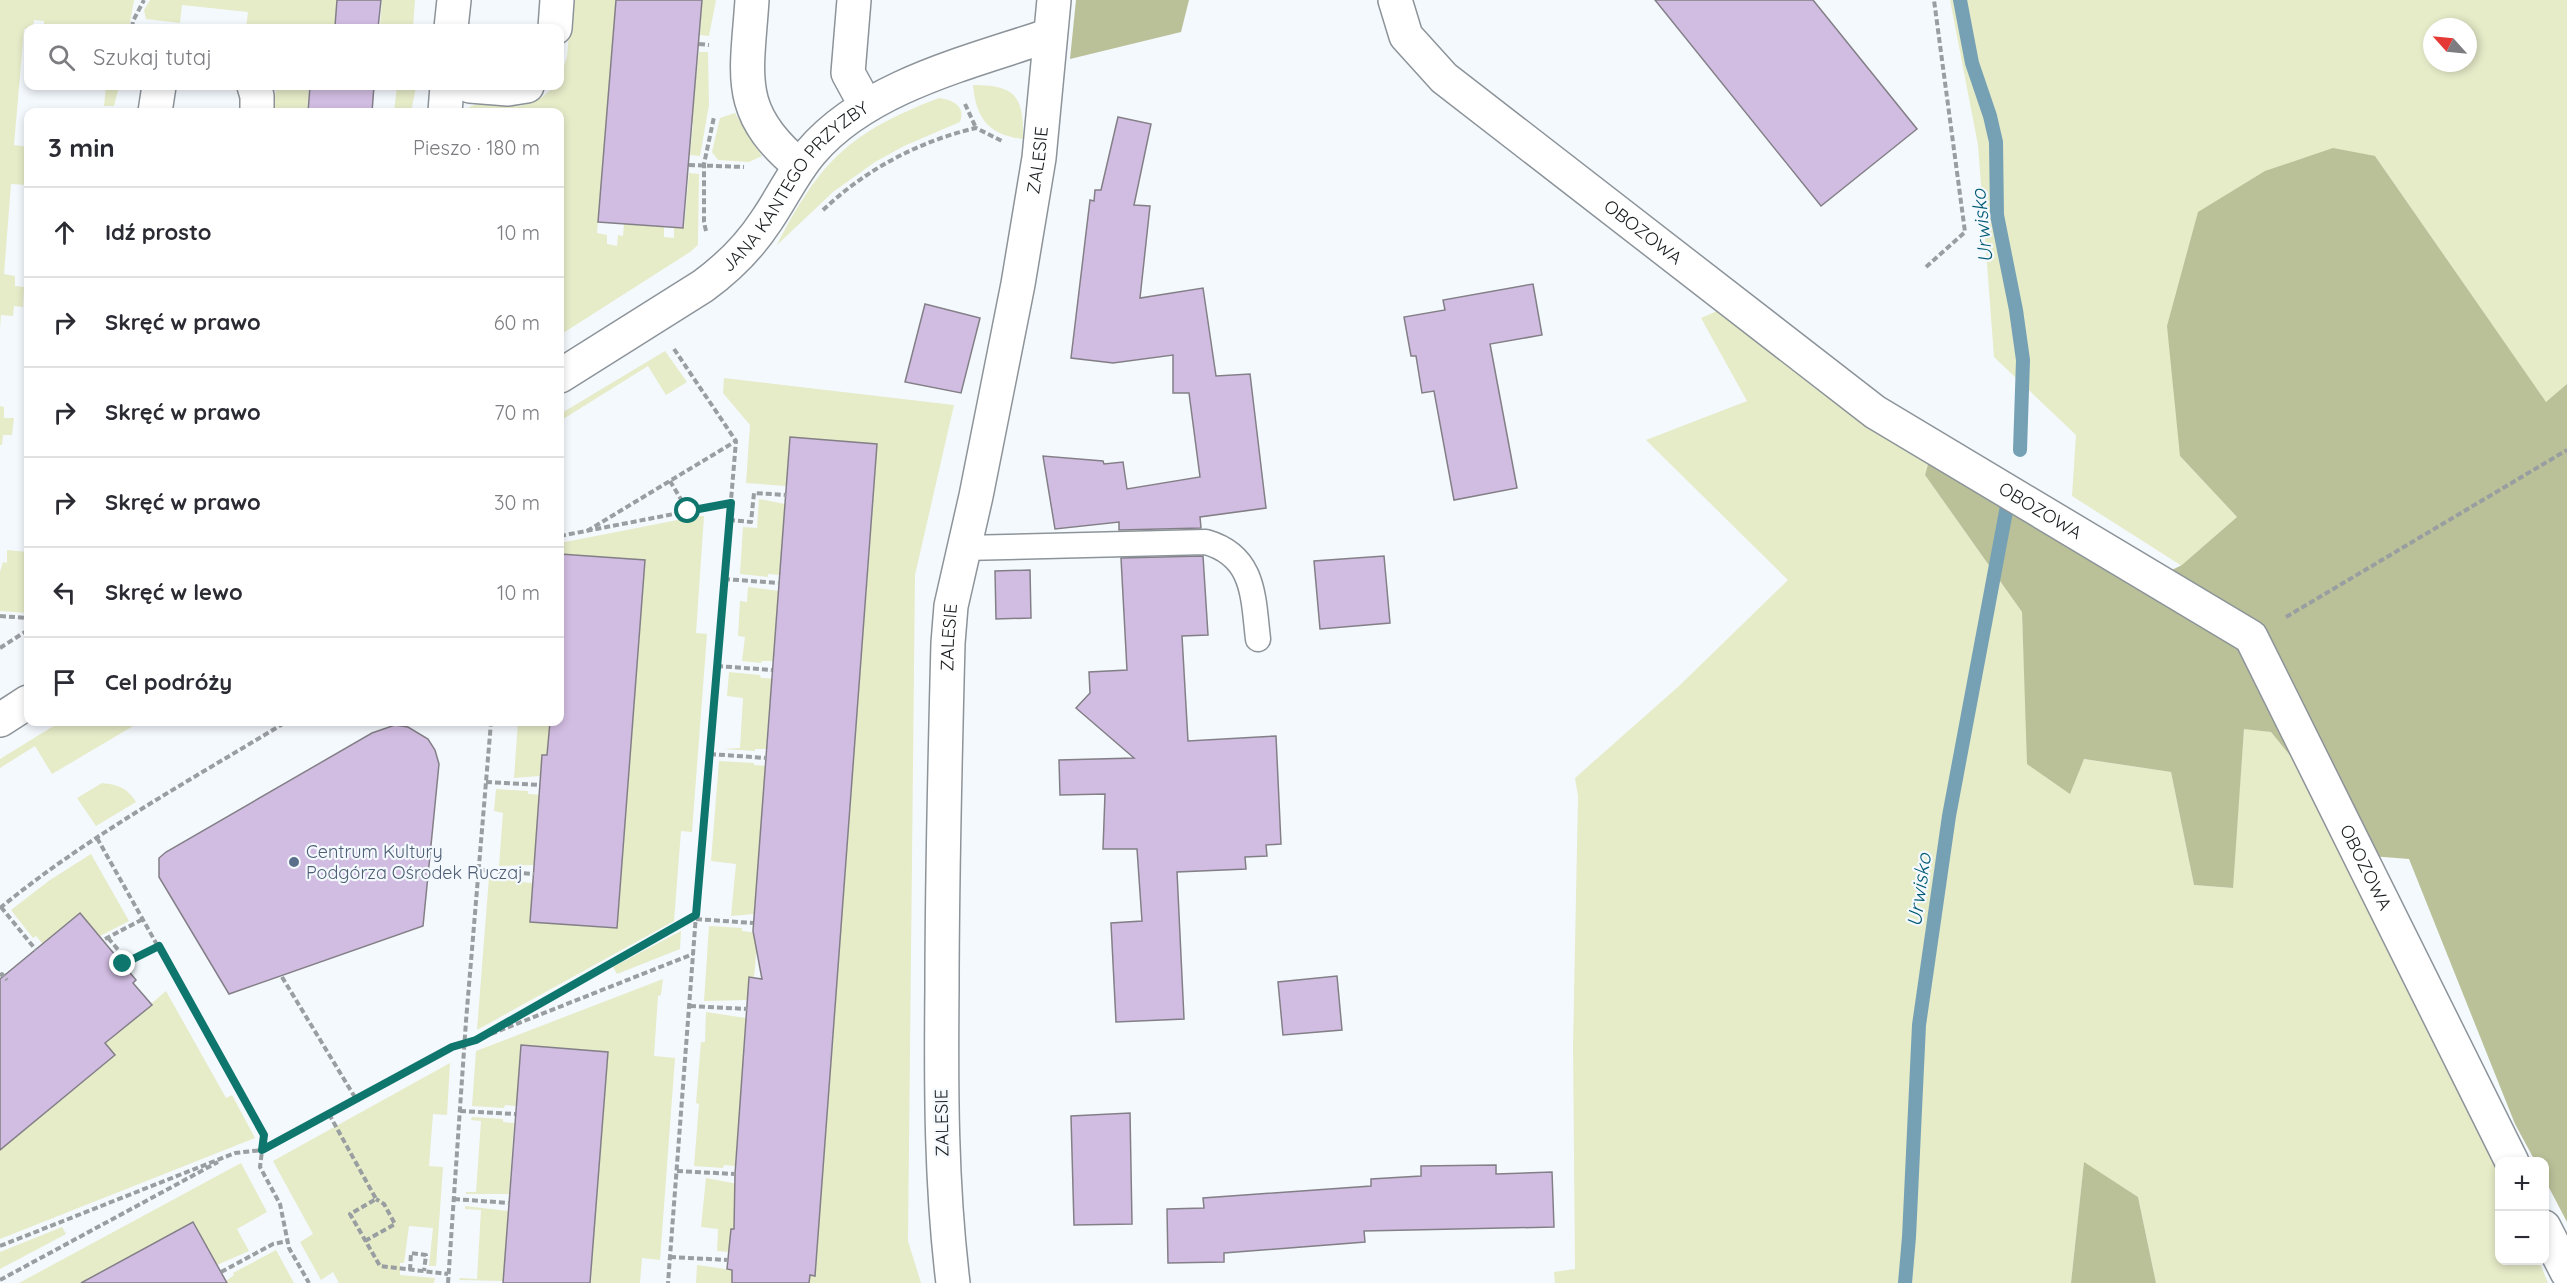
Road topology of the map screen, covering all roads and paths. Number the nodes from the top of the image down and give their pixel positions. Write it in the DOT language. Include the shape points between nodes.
graph roads {
  1 [pos="144,0"];
  2 [pos="454,0"];
  3 [pos="557,0"];
  4 [pos="752,0"];
  5 [pos="854,0"];
  6 [pos="1053,0"];
  7 [pos="1395,0"];
  8 [pos="1934,0"];
  9 [pos="133,24"];
  10 [pos="452,24"];
  11 [pos="555,24"];
  12 [pos="1050,35"];
  13 [pos="158,90"];
  14 [pos="255,90"];
  15 [pos="447,90"];
  16 [pos="964,100"];
  17 [pos="866,106"];
  18 [pos="156,108"];
  19 [pos="257,108"];
  20 [pos="445,108"];
  21 [pos="714,112"];
  22 [pos="976,128"];
  23 [pos="704,164"];
  24 [pos="689,165"];
  25 [pos="800,166"];
  26 [pos="746,167"];
  27 [pos="709,236"];
  28 [pos="1926,267"];
  29 [pos="681,359"];
  30 [pos="564,373"];
  31 [pos="736,441"];
  32 [pos="2567,450"];
  33 [pos="670,481"];
  34 [pos="786,495"];
  35 [pos="731,503"];
  36 [pos="688,511"];
  37 [pos="729,520"];
  38 [pos="587,531"];
  39 [pos="564,535"];
  40 [pos="963,548"];
  41 [pos="724,579"];
  42 [pos="779,583"];
  43 [pos="0,616"];
  44 [pos="24,618"];
  45 [pos="24,633"];
  46 [pos="2251,637"];
  47 [pos="1258,639"];
  48 [pos="0,648"];
  49 [pos="717,666"];
  50 [pos="772,670"];
  51 [pos="24,705"];
  52 [pos="0,720"];
  53 [pos="279,726"];
  54 [pos="491,726"];
  55 [pos="710,754"];
  56 [pos="766,758"];
  57 [pos="486,782"];
  58 [pos="540,785"];
  59 [pos="97,838"];
  60 [pos="479,870"];
  61 [pos="534,874"];
  62 [pos="1,907"];
  63 [pos="696,917"];
  64 [pos="143,919"];
  65 [pos="753,923"];
  66 [pos="159,946"];
  67 [pos="36,950"];
  68 [pos="693,954"];
  69 [pos="128,961"];
  70 [pos="123,964"];
  71 [pos="0,976"];
  72 [pos="282,977"];
  73 [pos="7,980"];
  74 [pos="690,1006"];
  75 [pos="747,1009"];
  76 [pos="476,1040"];
  77 [pos="465,1043"];
  78 [pos="356,1100"];
  79 [pos="460,1111"];
  80 [pos="329,1114"];
  81 [pos="515,1114"];
  82 [pos="262,1150"];
  83 [pos="235,1153"];
  84 [pos="2510,1157"];
  85 [pos="677,1171"];
  86 [pos="735,1174"];
  87 [pos="376,1199"];
  88 [pos="454,1199"];
  89 [pos="509,1203"];
  90 [pos="2549,1237"];
  91 [pos="365,1240"];
  92 [pos="288,1241"];
  93 [pos="0,1246"];
  94 [pos="670,1257"];
  95 [pos="728,1260"];
  96 [pos="410,1270"];
  97 [pos="424,1271"];
  98 [pos="221,1272"];
  99 [pos="2567,1272"];
  100 [pos="448,1274"];
  101 [pos="0,1280"];
  102 [pos="309,1283"];
  103 [pos="448,1283"];
  104 [pos="668,1283"];
  105 [pos="952,1283"];
  1 -- 9 [label="path"];
  2 -- 10 [label="street"];
  3 -- 11 [label="street"];
  4 -- 25 [label="street" via="749,100 778,148"];
  5 -- 17 [label="street" via="848,73"];
  6 -- 12 [label="street, ZALESIE"];
  7 -- 46 [label="street, OBOZOWA" via="1406,36 1444,78 1875,412"];
  8 -- 28 [label="path" via="1965,232"];
  12 -- 17 [label="street, JANA KANTEGO PRZYZBY" via="951,68"];
  12 -- 40 [label="street, ZALESIE" via="1039,158 1018,284"];
  13 -- 18 [label="street"];
  14 -- 19 [label="street"];
  15 -- 20 [label="street"];
  16 -- 22 [label="path"];
  17 -- 25 [label="street, JANA KANTEGO PRZYZBY" via="819,142"];
  21 -- 23 [label="path"];
  23 -- 24 [label="path"];
  23 -- 26 [label="path"];
  23 -- 27 [label="path" via="704,222"];
  25 -- 30 [label="street, JANA KANTEGO PRZYZBY" via="755,236 725,269"];
  29 -- 31 [label="path"];
  31 -- 33 [label="path"];
  31 -- 35 [label="path"];
  32 -- 46 [label="path"];
  33 -- 36 [label="path"];
  33 -- 38 [label="path"];
  34 -- 37 [label="path" via="754,493 752,522"];
  35 -- 36 [label="path"];
  35 -- 37 [label="path"];
  36 -- 38 [label="path"];
  37 -- 41 [label="path"];
  38 -- 39 [label="path"];
  40 -- 47 [label="lane" via="1206,542 1220,546 1240,562 1250,579"];
  40 -- 105 [label="street, ZALESIE" via="948,642 942,876 941,1117"];
  41 -- 42 [label="path"];
  41 -- 49 [label="path"];
  43 -- 44 [label="path"];
  45 -- 48 [label="path"];
  46 -- 84 [label="street, OBOZOWA"];
  49 -- 50 [label="path"];
  49 -- 55 [label="path"];
  51 -- 52 [label="street"];
  53 -- 59 [label="path"];
  54 -- 57 [label="path"];
  55 -- 56 [label="path"];
  55 -- 63 [label="path"];
  57 -- 58 [label="path"];
  57 -- 60 [label="path"];
  59 -- 62 [label="path" via="40,875"];
  59 -- 64 [label="path"];
  60 -- 61 [label="path"];
  60 -- 77 [label="path"];
  62 -- 67 [label="path"];
  63 -- 65 [label="path"];
  63 -- 68 [label="path"];
  63 -- 76 [label="path"];
  64 -- 66 [label="path"];
  64 -- 69 [label="path" via="107,939"];
  66 -- 69 [label="path"];
  66 -- 82 [label="path" via="264,1135"];
  68 -- 74 [label="path"];
  68 -- 76 [label="path"];
  69 -- 70 [label="path"];
  71 -- 73 [label="path"];
  72 -- 78 [label="path"];
  74 -- 75 [label="path"];
  74 -- 85 [label="path"];
  76 -- 77 [label="path"];
  77 -- 78 [label="path"];
  77 -- 79 [label="path"];
  78 -- 80 [label="path"];
  79 -- 81 [label="path"];
  79 -- 88 [label="path"];
  80 -- 82 [label="path"];
  80 -- 87 [label="path"];
  82 -- 83 [label="path"];
  82 -- 92 [label="path" via="260,1167 280,1204"];
  83 -- 93 [label="path"];
  83 -- 101 [label="path"];
  85 -- 86 [label="path"];
  85 -- 94 [label="path"];
  87 -- 91 [label="path" via="350,1214"];
  87 -- 91 [label="path" via="384,1204 395,1224"];
  88 -- 89 [label="path"];
  88 -- 100 [label="path"];
  90 -- 99 [label="street"];
  91 -- 96 [label="path" via="380,1266"];
  92 -- 98 [label="path" via="273,1244"];
  92 -- 102 [label="path"];
  94 -- 95 [label="path"];
  94 -- 104 [label="path"];
  96 -- 97 [label="path"];
  96 -- 97 [label="path" via="411,1253 426,1255"];
  97 -- 100 [label="path"];
  100 -- 103 [label="path"];
}
